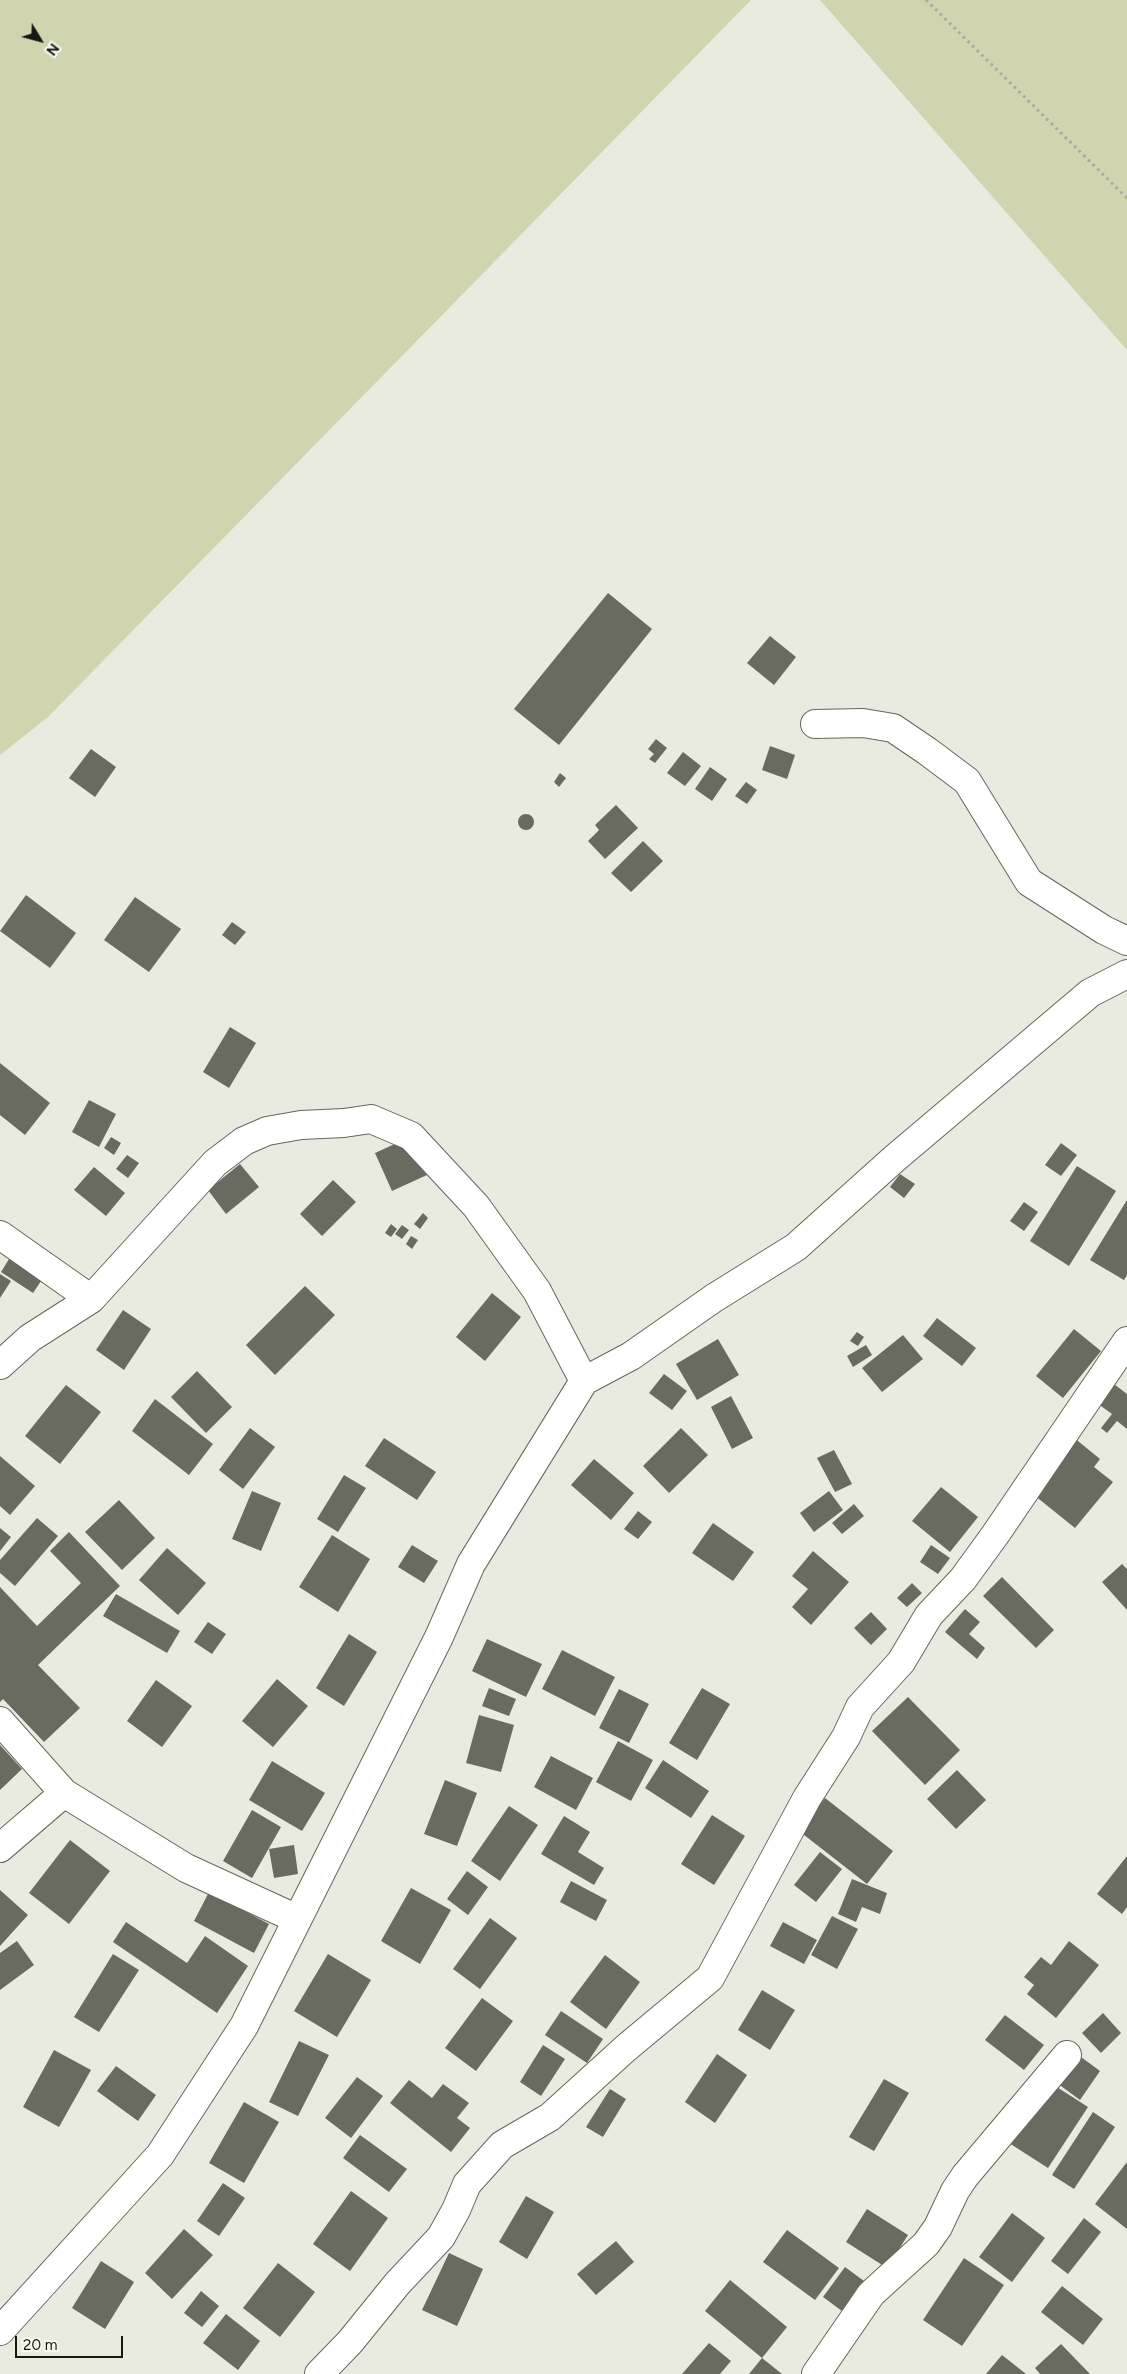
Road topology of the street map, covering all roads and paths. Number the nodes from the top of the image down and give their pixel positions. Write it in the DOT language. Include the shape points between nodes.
graph roads {
  1 [pos="926,0"];
  2 [pos="1127,198"];
  3 [pos="814,724"];
  4 [pos="1127,941"];
  5 [pos="1127,974"];
  6 [pos="0,1234"];
  7 [pos="91,1299"];
  8 [pos="1127,1341"];
  9 [pos="0,1365"];
  10 [pos="584,1382"];
  11 [pos="0,1721"];
  12 [pos="64,1792"];
  13 [pos="0,1848"];
  14 [pos="297,1919"];
  15 [pos="1067,2055"];
  16 [pos="0,2331"];
  17 [pos="319,2374"];
  18 [pos="816,2374"];
  1 -- 2 [label="path"];
  3 -- 4 [label="street" via="863,723 893,728 927,751 967,781 1029,882"];
  5 -- 10 [label="street" via="1090,993 894,1159 796,1247 714,1298 631,1356"];
  6 -- 7 [label="street"];
  7 -- 9 [label="street" via="30,1338"];
  7 -- 10 [label="street" via="215,1162 244,1141 267,1131 301,1125 370,1119 411,1136 476,1206 537,1291"];
  8 -- 17 [label="street" via="985,1550 963,1580 929,1615 901,1662 860,1707 710,1978 550,2117 502,2145 467,2184 441,2237"];
  10 -- 14 [label="street" via="471,1564 439,1637"];
  11 -- 12 [label="street"];
  12 -- 13 [label="street"];
  12 -- 14 [label="street" via="186,1868"];
  14 -- 16 [label="street" via="244,2026 160,2154"];
  15 -- 18 [label="street" via="965,2176 926,2244 871,2294"];
}
